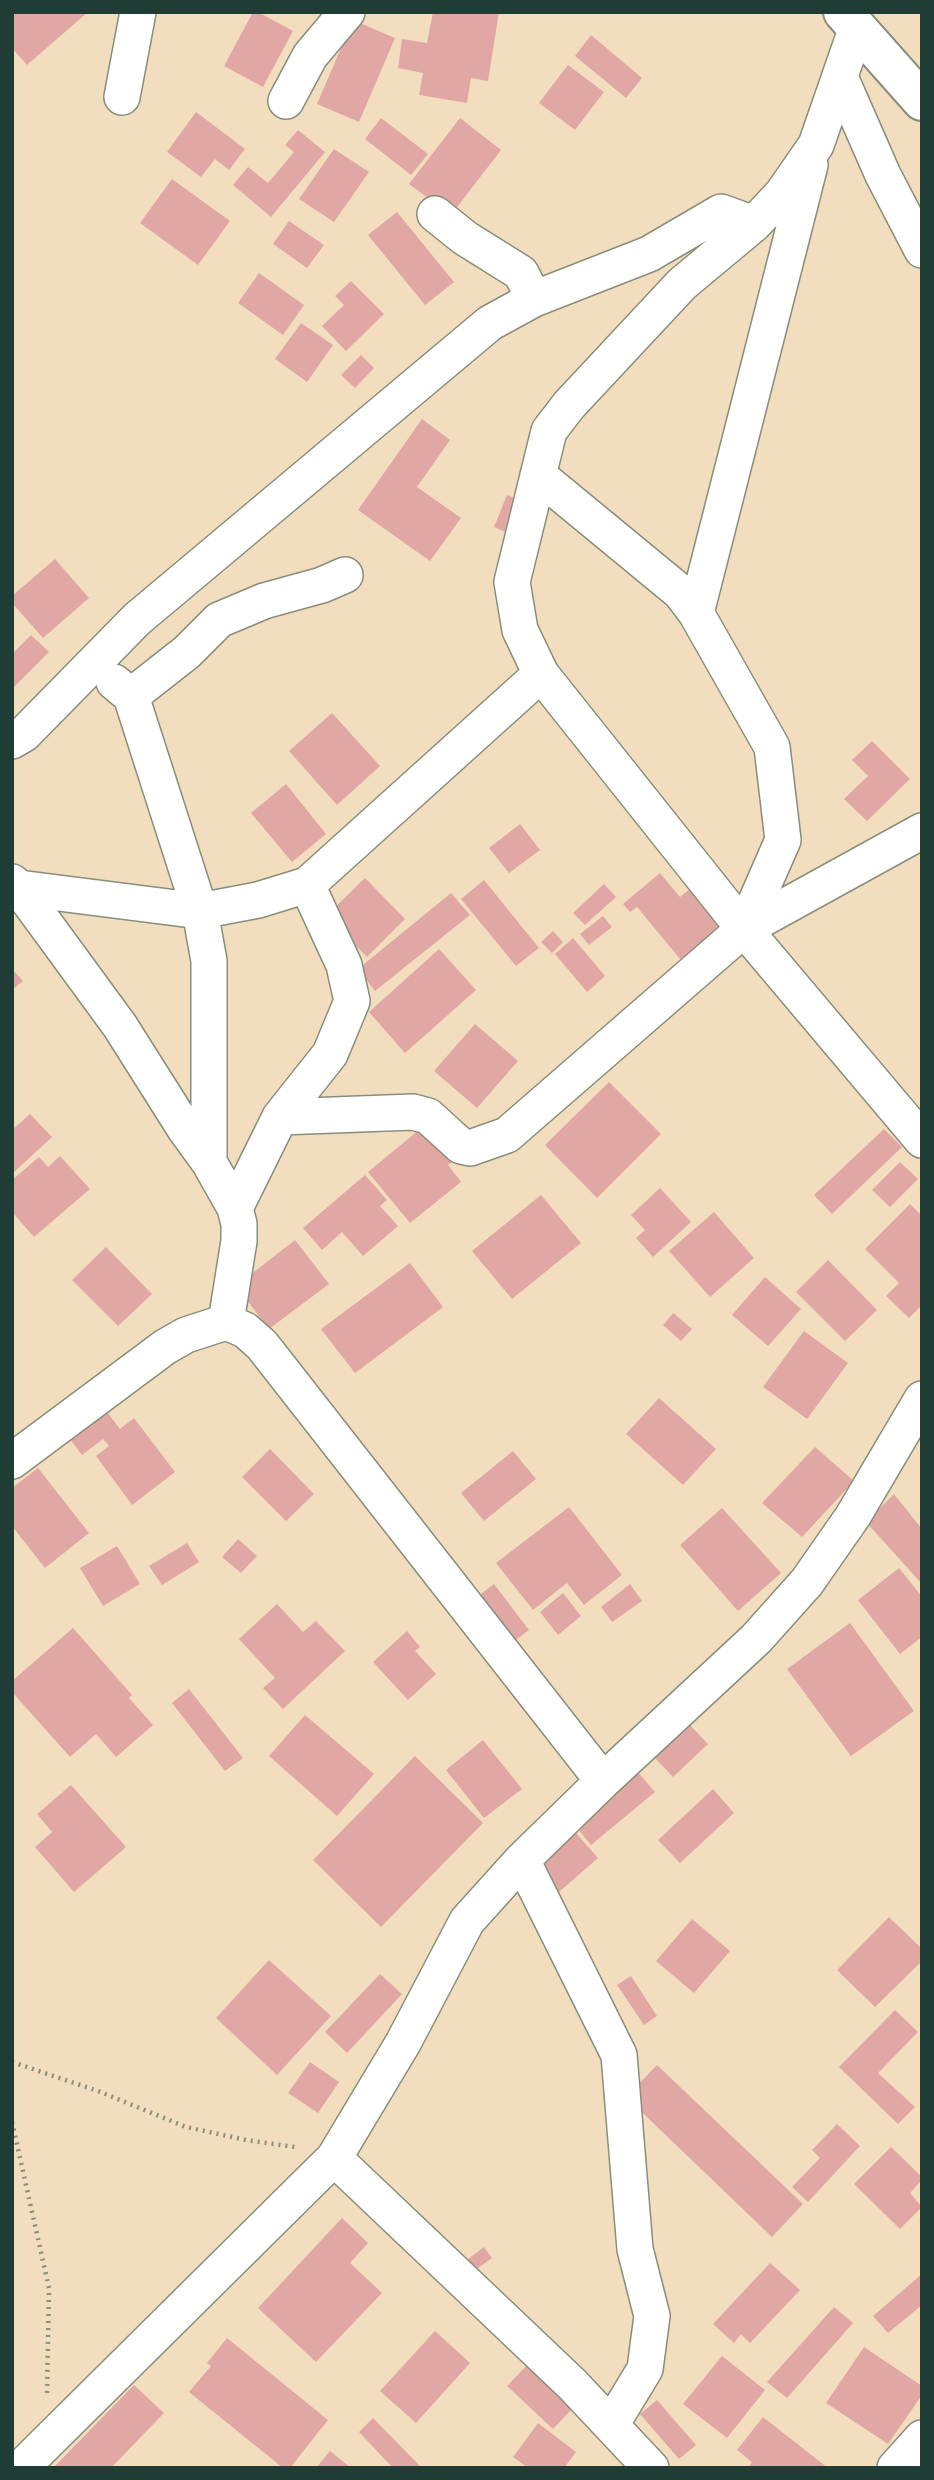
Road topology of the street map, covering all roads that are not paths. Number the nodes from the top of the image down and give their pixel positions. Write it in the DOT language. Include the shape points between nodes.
graph roads {
  1 [pos="138,12"];
  2 [pos="346,12"];
  3 [pos="850,20"];
  4 [pos="840,77"];
  5 [pos="122,97"];
  6 [pos="286,101"];
  7 [pos="922,102"];
  8 [pos="816,145"];
  9 [pos="435,214"];
  10 [pos="754,225"];
  11 [pos="922,250"];
  12 [pos="534,299"];
  13 [pos="538,475"];
  14 [pos="345,575"];
  15 [pos="696,613"];
  16 [pos="92,665"];
  17 [pos="541,674"];
  18 [pos="131,696"];
  19 [pos="12,741"];
  20 [pos="922,831"];
  21 [pos="307,885"];
  22 [pos="15,888"];
  23 [pos="200,911"];
  24 [pos="744,929"];
  25 [pos="280,1117"];
  26 [pos="922,1140"];
  27 [pos="209,1163"];
  28 [pos="235,1208"];
  29 [pos="226,1322"];
  30 [pos="922,1399"];
  31 [pos="12,1461"];
  32 [pos="603,1781"];
  33 [pos="522,1860"];
  34 [pos="336,2154"];
  35 [pos="611,2425"];
  36 [pos="922,2438"];
  37 [pos="21,2468"];
  38 [pos="651,2468"];
  39 [pos="895,2468"];
  1 -- 5 [label="street"];
  2 -- 6 [label="street" via="310,57"];
  3 -- 4 [label="street"];
  3 -- 7 [label="main road"];
  4 -- 8 [label="street"];
  4 -- 11 [label="street"];
  8 -- 10 [label="street"];
  8 -- 15 [label="street"];
  9 -- 12 [label="street" via="521,273"];
  10 -- 12 [label="street" via="721,212 649,254"];
  10 -- 13 [label="street" via="682,284 569,405 550,431"];
  12 -- 16 [label="street" via="490,323 410,389 137,619"];
  13 -- 15 [label="street" via="680,592"];
  13 -- 17 [label="street" via="512,582 520,630"];
  14 -- 18 [label="street" via="219,620"];
  15 -- 24 [label="street" via="772,747 783,840"];
  16 -- 18 [label="street"];
  16 -- 19 [label="street"];
  17 -- 21 [label="street"];
  17 -- 24 [label="street"];
  18 -- 23 [label="street"];
  20 -- 24 [label="street"];
  21 -- 23 [label="street"];
  21 -- 25 [label="street" via="344,965 352,1001 330,1054"];
  22 -- 23 [label="street"];
  22 -- 27 [label="street" via="120,1026"];
  23 -- 27 [label="street" via="209,961"];
  24 -- 25 [label="street" via="507,1135 470,1148 461,1146 428,1116 413,1112"];
  24 -- 26 [label="street"];
  25 -- 28 [label="street"];
  27 -- 28 [label="street"];
  28 -- 29 [label="street" via="239,1241"];
  29 -- 31 [label="street" via="165,1347"];
  29 -- 32 [label="street" via="262,1345"];
  30 -- 32 [label="street" via="853,1516 807,1582 756,1639"];
  32 -- 33 [label="street"];
  33 -- 34 [label="street" via="467,1921 403,2043"];
  33 -- 35 [label="street" via="619,2054 635,2249 652,2316 645,2369"];
  34 -- 35 [label="street"];
  34 -- 37 [label="street"];
  35 -- 38 [label="street"];
  36 -- 39 [label="street"];
}
